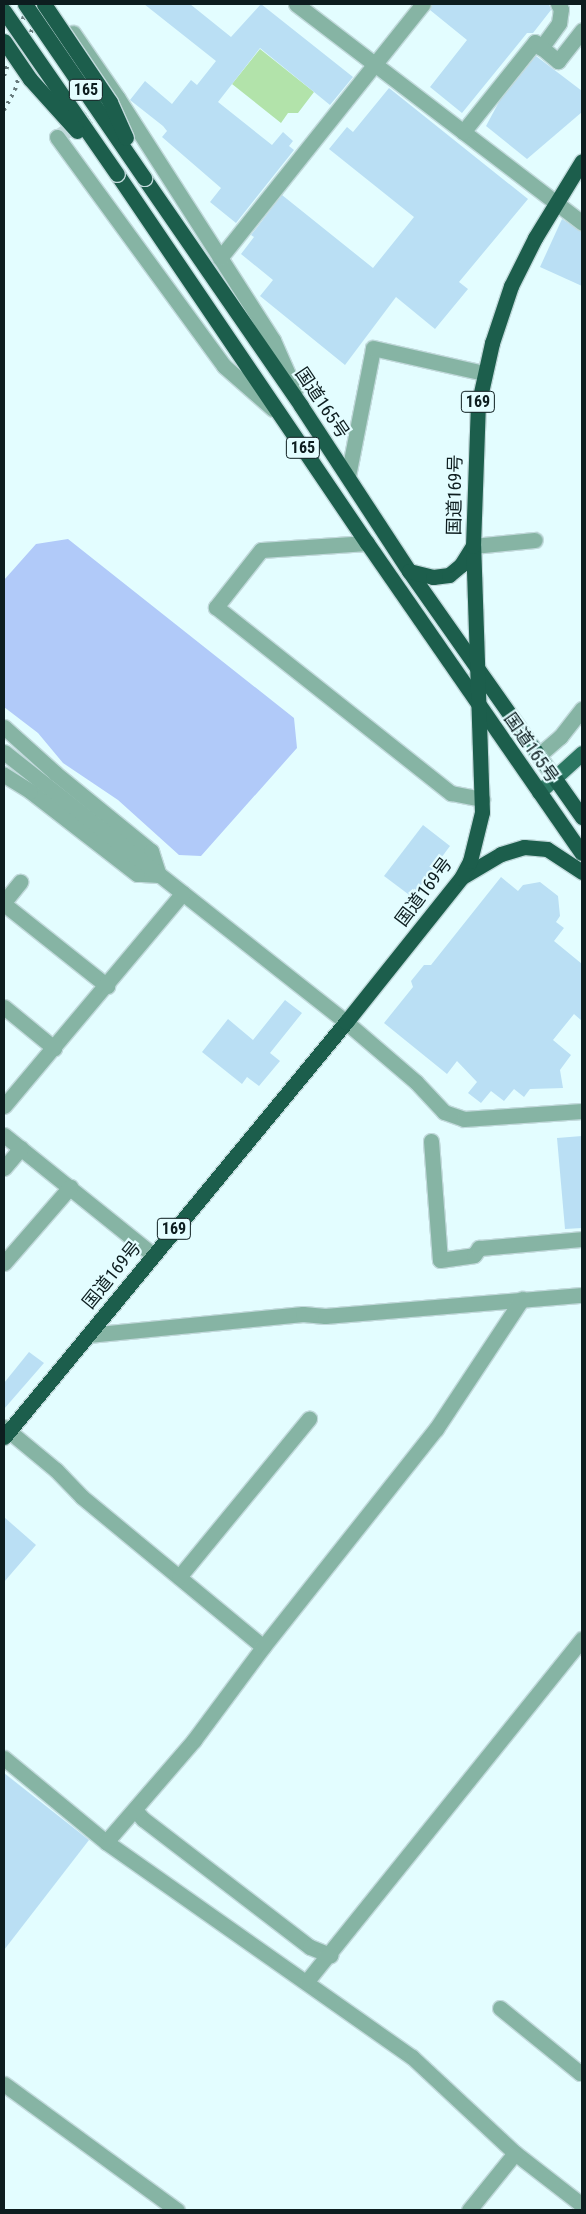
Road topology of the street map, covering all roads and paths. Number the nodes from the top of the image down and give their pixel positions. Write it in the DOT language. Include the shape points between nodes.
graph roads {
  1 [pos="25,4"];
  2 [pos="44,4"];
  3 [pos="296,4"];
  4 [pos="423,4"];
  5 [pos="558,4"];
  6 [pos="4,10"];
  7 [pos="582,30"];
  8 [pos="73,33"];
  9 [pos="4,41"];
  10 [pos="541,48"];
  11 [pos="374,65"];
  12 [pos="463,132"];
  13 [pos="57,138"];
  14 [pos="582,161"];
  15 [pos="117,174"];
  16 [pos="144,178"];
  17 [pos="557,204"];
  18 [pos="582,223"];
  19 [pos="220,258"];
  20 [pos="484,372"];
  21 [pos="302,406"];
  22 [pos="283,418"];
  23 [pos="348,476"];
  24 [pos="535,540"];
  25 [pos="367,543"];
  26 [pos="473,546"];
  27 [pos="409,571"];
  28 [pos="478,666"];
  29 [pos="476,703"];
  30 [pos="582,709"];
  31 [pos="4,727"];
  32 [pos="4,752"];
  33 [pos="582,753"];
  34 [pos="539,755"];
  35 [pos="4,775"];
  36 [pos="555,777"];
  37 [pos="539,792"];
  38 [pos="482,799"];
  39 [pos="582,817"];
  40 [pos="582,853"];
  41 [pos="582,872"];
  42 [pos="159,874"];
  43 [pos="461,878"];
  44 [pos="20,882"];
  45 [pos="182,893"];
  46 [pos="4,903"];
  47 [pos="107,986"];
  48 [pos="4,1007"];
  49 [pos="346,1022"];
  50 [pos="54,1048"];
  51 [pos="4,1106"];
  52 [pos="582,1110"];
  53 [pos="4,1135"];
  54 [pos="431,1141"];
  55 [pos="21,1148"];
  56 [pos="4,1168"];
  57 [pos="70,1187"];
  58 [pos="582,1239"];
  59 [pos="152,1254"];
  60 [pos="4,1264"];
  61 [pos="582,1295"];
  62 [pos="522,1299"];
  63 [pos="88,1335"];
  64 [pos="309,1419"];
  65 [pos="6,1431"];
  66 [pos="179,1577"];
  67 [pos="582,1640"];
  68 [pos="263,1647"];
  69 [pos="4,1758"];
  70 [pos="136,1811"];
  71 [pos="106,1842"];
  72 [pos="330,1955"];
  73 [pos="308,1981"];
  74 [pos="500,2008"];
  75 [pos="582,2071"];
  76 [pos="4,2084"];
  77 [pos="515,2153"];
  78 [pos="582,2204"];
  79 [pos="177,2210"];
  80 [pos="469,2210"];
  1 -- 16 [label="highway, 165, bridge"];
  2 -- 16 [label="highway, 国道165号 / 165, bridge" via="110,102"];
  3 -- 11 [label="street"];
  4 -- 11 [label="street"];
  5 -- 10 [label="street" via="559,23"];
  6 -- 15 [label="highway, 165, bridge"];
  7 -- 10 [label="street" via="558,61"];
  8 -- 19 [label="street"];
  9 -- 15 [label="highway, 165, bridge" via="30,80"];
  10 -- 12 [label="street" via="535,42"];
  11 -- 12 [label="street"];
  11 -- 19 [label="street"];
  12 -- 17 [label="street"];
  13 -- 22 [label="street" via="224,366"];
  14 -- 17 [label="highway, 国道169号 / 169"];
  15 -- 22 [label="highway, 国道165号 / 165"];
  16 -- 21 [label="highway, 国道165号 / 165"];
  17 -- 18 [label="street"];
  17 -- 20 [label="highway, 国道169号 / 169" via="535,238 511,286"];
  19 -- 21 [label="street" via="273,340"];
  20 -- 23 [label="street" via="373,348"];
  20 -- 26 [label="highway, 国道169号 / 169" via="474,446"];
  21 -- 23 [label="highway, 国道165号 / 165"];
  22 -- 25 [label="highway, 国道165号 / 165"];
  23 -- 27 [label="highway, 国道165号 / 165"];
  24 -- 26 [label="street"];
  25 -- 29 [label="highway, 国道165号 / 165"];
  25 -- 38 [label="street" via="260,550 216,607 451,793"];
  26 -- 27 [label="highway" via="461,565 449,575 433,576"];
  26 -- 28 [label="highway, 国道169号 / 169"];
  27 -- 28 [label="highway, 国道165号 / 165"];
  28 -- 29 [label="highway, 国道169号 / 169"];
  28 -- 34 [label="highway, 国道165号 / 165"];
  29 -- 37 [label="highway, 国道165号 / 165"];
  29 -- 38 [label="highway, 国道169号 / 169"];
  30 -- 34 [label="street" via="560,737"];
  31 -- 42 [label="street" via="150,851"];
  32 -- 42 [label="street"];
  33 -- 36 [label="main road"];
  34 -- 36 [label="highway, 国道165号 / 165"];
  35 -- 42 [label="street" via="30,791 137,874"];
  36 -- 37 [label="main road"];
  36 -- 39 [label="highway, 国道165号 / 165"];
  37 -- 40 [label="highway, 国道165号 / 165"];
  38 -- 43 [label="highway, 国道169号 / 169" via="476,846"];
  41 -- 43 [label="highway" via="547,849 524,847 501,854"];
  42 -- 45 [label="street"];
  43 -- 49 [label="highway, 国道169号 / 169"];
  44 -- 46 [label="street"];
  45 -- 47 [label="street"];
  45 -- 49 [label="street"];
  46 -- 47 [label="street"];
  47 -- 50 [label="street"];
  48 -- 50 [label="street"];
  49 -- 52 [label="street" via="451,1116 464,1119"];
  49 -- 59 [label="highway, 国道169号 / 169"];
  50 -- 51 [label="street"];
  53 -- 55 [label="street"];
  54 -- 58 [label="street" via="440,1260 474,1255 479,1248"];
  55 -- 56 [label="street"];
  55 -- 57 [label="street"];
  57 -- 59 [label="street"];
  57 -- 60 [label="street"];
  59 -- 63 [label="highway, 国道169号 / 169"];
  61 -- 62 [label="street"];
  62 -- 63 [label="street" via="325,1316 303,1314"];
  62 -- 68 [label="street" via="436,1430"];
  63 -- 65 [label="highway, 国道169号 / 169"];
  64 -- 66 [label="street"];
  65 -- 66 [label="street"];
  66 -- 68 [label="street"];
  67 -- 72 [label="street"];
  68 -- 70 [label="street"];
  69 -- 71 [label="street"];
  70 -- 71 [label="street"];
  70 -- 72 [label="street" via="310,1947"];
  71 -- 73 [label="street" via="299,1979"];
  72 -- 73 [label="street"];
  73 -- 77 [label="street" via="412,2057"];
  74 -- 75 [label="street" via="580,2073"];
  76 -- 79 [label="street"];
  77 -- 78 [label="street"];
  77 -- 80 [label="street"];
}
